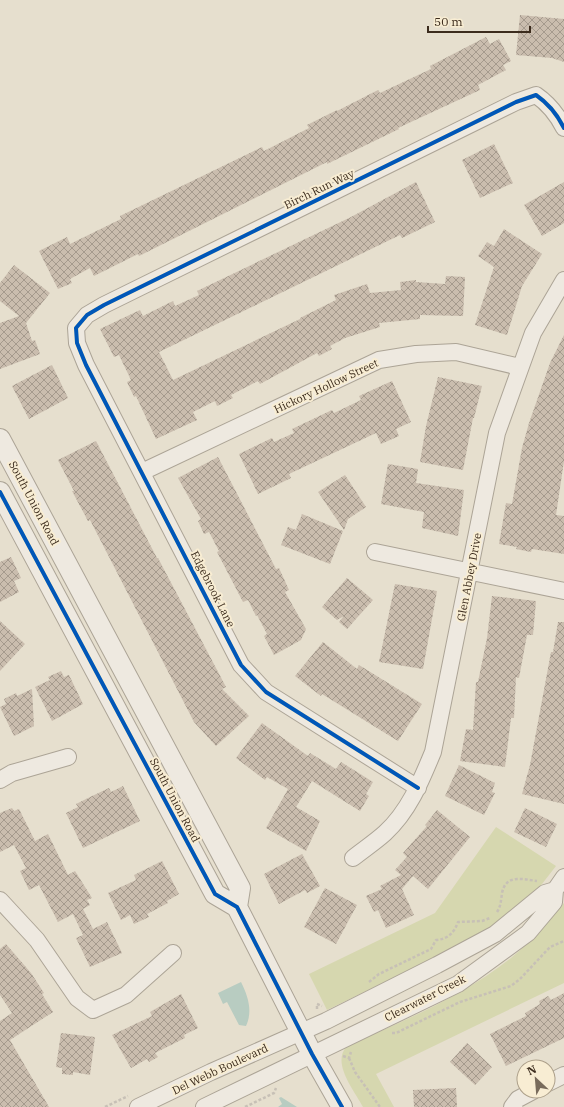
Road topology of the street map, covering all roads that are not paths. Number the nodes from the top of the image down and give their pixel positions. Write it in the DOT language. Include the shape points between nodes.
graph roads {
  1 [pos="564,128"];
  2 [pos="564,280"];
  3 [pos="76,328"];
  4 [pos="520,368"];
  5 [pos="0,439"];
  6 [pos="142,472"];
  7 [pos="0,492"];
  8 [pos="375,552"];
  9 [pos="469,573"];
  10 [pos="564,591"];
  11 [pos="68,757"];
  12 [pos="0,780"];
  13 [pos="418,788"];
  14 [pos="353,858"];
  15 [pos="564,877"];
  16 [pos="549,886"];
  17 [pos="0,900"];
  18 [pos="237,907"];
  19 [pos="173,953"];
  20 [pos="302,1032"];
  21 [pos="312,1054"];
  22 [pos="138,1107"];
  23 [pos="204,1107"];
  24 [pos="342,1107"];
  1 -- 3 [label="street, Birch Run Way" via="545,101 536,96 516,102 104,305 87,315"];
  2 -- 4 [label="street, Glen Abbey Drive" via="533,333"];
  3 -- 6 [label="street, Edgebrook Lane" via="77,343 86,365"];
  4 -- 6 [label="street, Hickory Hollow Street" via="456,352 416,354 379,360"];
  4 -- 9 [label="street, Glen Abbey Drive" via="497,433"];
  5 -- 18 [label="street, South Union Road" via="240,888"];
  6 -- 13 [label="street, Edgebrook Lane" via="241,665 266,692"];
  7 -- 18 [label="street, South Union Road" via="215,894"];
  8 -- 9 [label="street"];
  9 -- 10 [label="street"];
  9 -- 13 [label="street, Glen Abbey Drive" via="439,729 433,752"];
  11 -- 12 [label="street" via="12,773"];
  13 -- 14 [label="street, Glen Abbey Drive" via="404,811 385,833"];
  15 -- 16 [label="street, Clearwater Creek"];
  16 -- 20 [label="street, Clearwater Creek" via="545,893 495,934"];
  16 -- 21 [label="street, Clearwater Creek" via="554,902 528,932 458,984"];
  17 -- 19 [label="street" via="37,940 77,998 93,1010 126,995"];
  18 -- 20 [label="street"];
  20 -- 21 [label="street"];
  20 -- 22 [label="street, Del Webb Boulevard"];
  21 -- 23 [label="street"];
  21 -- 24 [label="street"];
}
